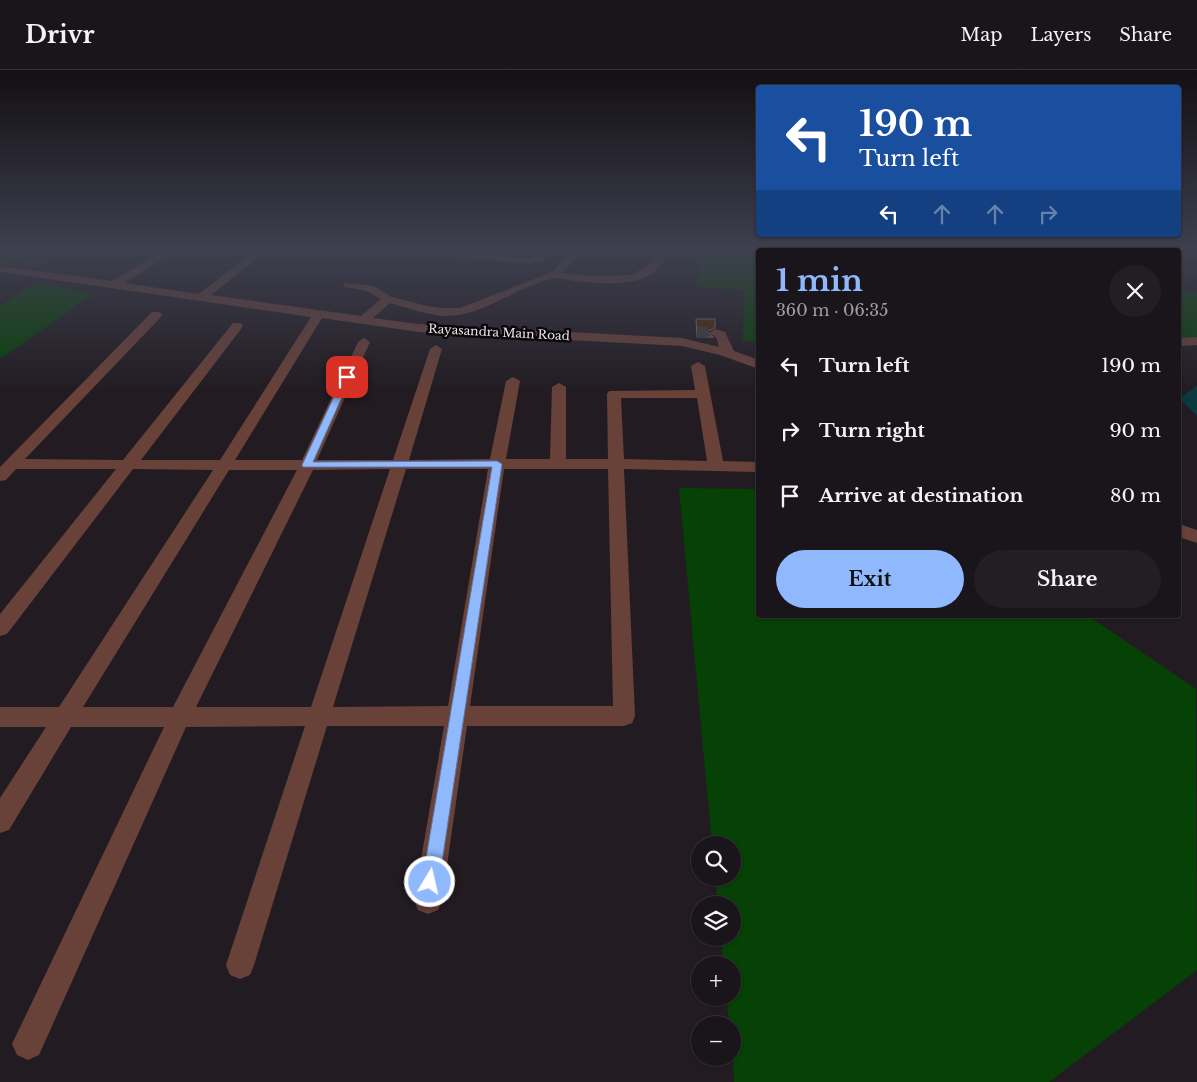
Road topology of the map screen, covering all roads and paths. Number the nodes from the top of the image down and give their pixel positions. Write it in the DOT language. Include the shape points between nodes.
graph roads {
  1 [pos="188,296"];
  2 [pos="383,296"];
  3 [pos="497,296"];
  4 [pos="200,298"];
  5 [pos="388,299"];
  6 [pos="156,314"];
  7 [pos="319,314"];
  8 [pos="237,326"];
  9 [pos="364,331"];
  10 [pos="697,332"];
  11 [pos="715,333"];
  12 [pos="1197,341"];
  13 [pos="1181,342"];
  14 [pos="689,343"];
  15 [pos="436,349"];
  16 [pos="728,353"];
  17 [pos="756,364"];
  18 [pos="698,366"];
  19 [pos="513,381"];
  20 [pos="559,387"];
  21 [pos="703,394"];
  22 [pos="497,464"];
  23 [pos="558,464"];
  24 [pos="616,464"];
  25 [pos="129,465"];
  26 [pos="307,465"];
  27 [pos="400,465"];
  28 [pos="226,466"];
  29 [pos="716,466"];
  30 [pos="756,467"];
  31 [pos="6,470"];
  32 [pos="1181,531"];
  33 [pos="1197,537"];
  34 [pos="0,628"];
  35 [pos="64,716"];
  36 [pos="180,716"];
  37 [pos="318,716"];
  38 [pos="457,716"];
  39 [pos="0,717"];
  40 [pos="0,821"];
  41 [pos="428,900"];
  42 [pos="240,965"];
  43 [pos="28,1044"];
  1 -- 4 [label="street, Rayasandra Main Road"];
  2 -- 5 [label="street"];
  3 -- 5 [label="street" via="462,311 442,312"];
  4 -- 7 [label="street, Rayasandra Main Road"];
  5 -- 9 [label="street"];
  6 -- 31 [label="street"];
  7 -- 9 [label="street, Rayasandra Main Road"];
  7 -- 28 [label="street"];
  8 -- 25 [label="street"];
  9 -- 14 [label="street, Rayasandra Main Road" via="418,328"];
  9 -- 26 [label="street"];
  10 -- 14 [label="street" via="692,334"];
  11 -- 16 [label="street" via="721,335"];
  12 -- 13 [label="street"];
  14 -- 16 [label="street, Rayasandra Main Road"];
  15 -- 27 [label="street"];
  16 -- 17 [label="street, Rayasandra Main Road"];
  18 -- 21 [label="street"];
  19 -- 22 [label="street"];
  20 -- 23 [label="street"];
  21 -- 24 [label="street" via="614,394"];
  21 -- 29 [label="street"];
  22 -- 23 [label="street"];
  22 -- 27 [label="street"];
  22 -- 38 [label="street"];
  23 -- 24 [label="street"];
  24 -- 29 [label="street"];
  24 -- 38 [label="street" via="624,716"];
  25 -- 28 [label="street"];
  25 -- 31 [label="street"];
  25 -- 34 [label="street"];
  26 -- 27 [label="street"];
  26 -- 28 [label="street"];
  26 -- 36 [label="street"];
  27 -- 37 [label="street"];
  28 -- 35 [label="street"];
  29 -- 30 [label="street"];
  32 -- 33 [label="street"];
  35 -- 36 [label="street"];
  35 -- 39 [label="street"];
  35 -- 40 [label="street"];
  36 -- 37 [label="street"];
  36 -- 43 [label="street"];
  37 -- 38 [label="street"];
  37 -- 42 [label="street"];
  38 -- 41 [label="street"];
}
